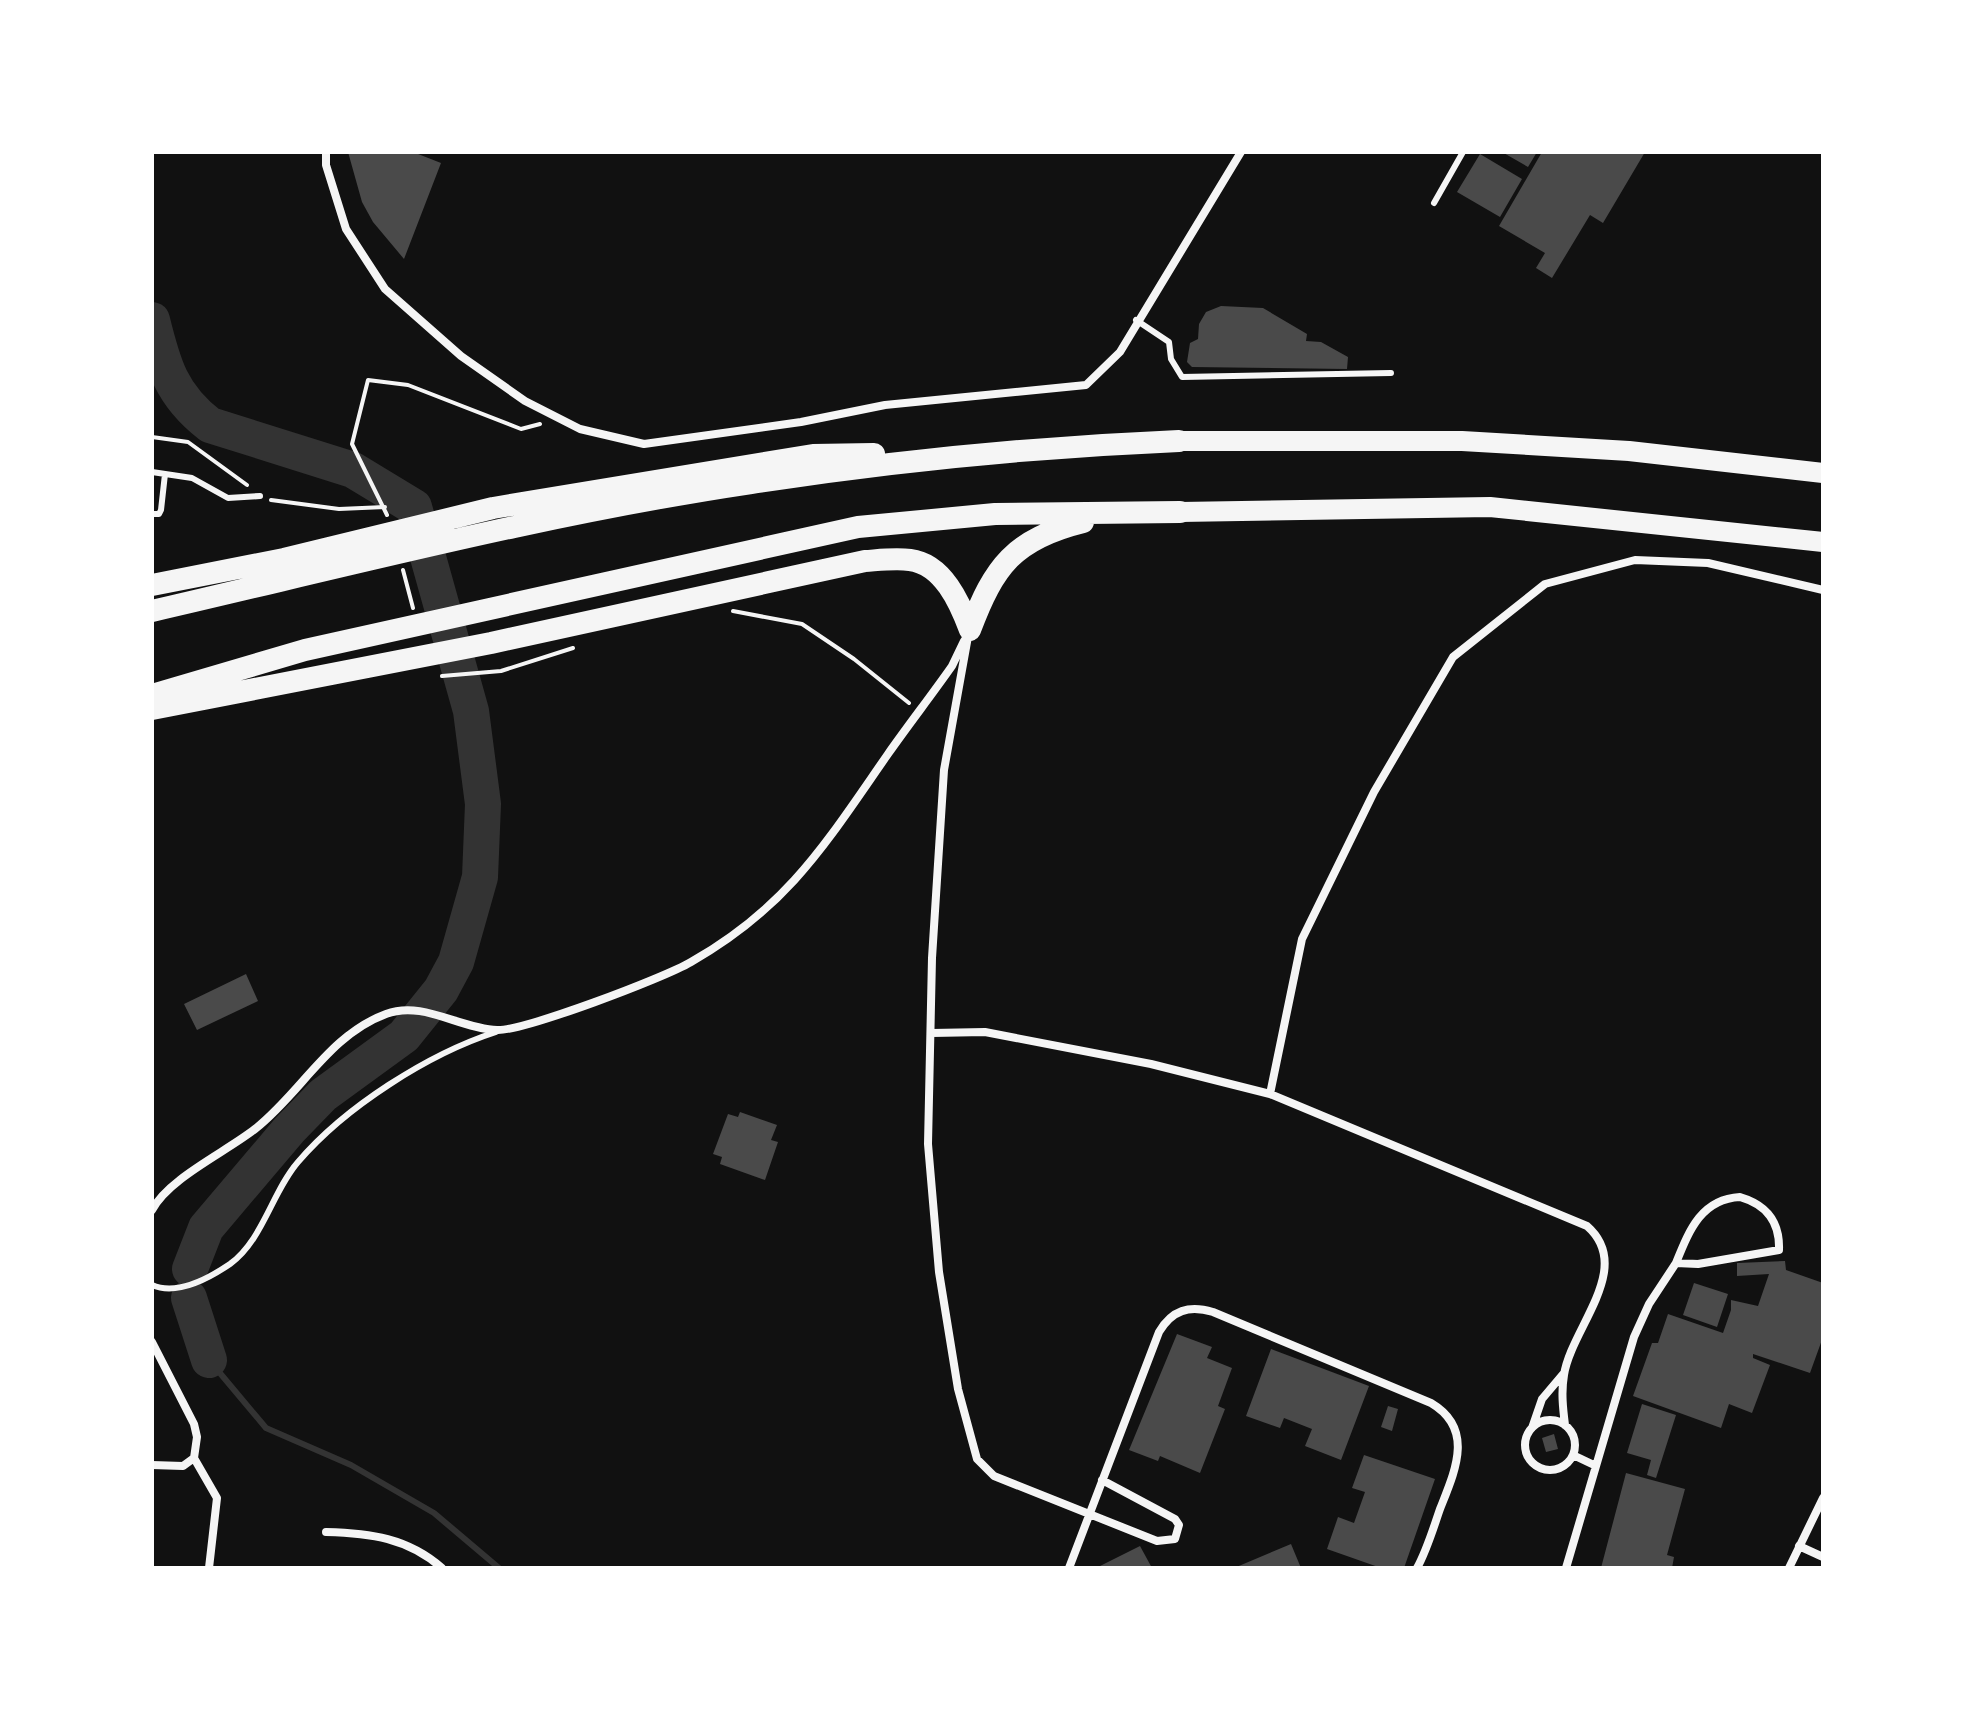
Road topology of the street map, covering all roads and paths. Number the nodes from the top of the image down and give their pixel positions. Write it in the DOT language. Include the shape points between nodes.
graph roads {
  1 [pos="326,152"];
  2 [pos="1241,152"];
  3 [pos="1463,152"];
  4 [pos="1434,203"];
  5 [pos="1136,320"];
  6 [pos="1391,373"];
  7 [pos="562,419"];
  8 [pos="152,437"];
  9 [pos="1179,441"];
  10 [pos="152,472"];
  11 [pos="1823,473"];
  12 [pos="165,474"];
  13 [pos="260,496"];
  14 [pos="385,507"];
  15 [pos="1123,512"];
  16 [pos="1180,512"];
  17 [pos="152,514"];
  18 [pos="389,522"];
  19 [pos="1817,542"];
  20 [pos="402,569"];
  21 [pos="286,570"];
  22 [pos="152,585"];
  23 [pos="1823,590"];
  24 [pos="718,609"];
  25 [pos="152,611"];
  26 [pos="415,615"];
  27 [pos="970,630"];
  28 [pos="576,647"];
  29 [pos="301,652"];
  30 [pos="432,676"];
  31 [pos="152,685"];
  32 [pos="152,695"];
  33 [pos="152,709"];
  34 [pos="920,711"];
  35 [pos="500,1031"];
  36 [pos="932,1033"];
  37 [pos="1270,1094"];
  38 [pos="153,1206"];
  39 [pos="1676,1263"];
  40 [pos="152,1285"];
  41 [pos="152,1342"];
  42 [pos="1564,1373"];
  43 [pos="1565,1425"];
  44 [pos="1532,1428"];
  45 [pos="1573,1455"];
  46 [pos="194,1458"];
  47 [pos="152,1465"];
  48 [pos="1594,1465"];
  49 [pos="1102,1480"];
  50 [pos="1823,1498"];
  51 [pos="1089,1515"];
  52 [pos="326,1532"];
  53 [pos="1799,1546"];
  54 [pos="1823,1557"];
  55 [pos="209,1568"];
  56 [pos="442,1568"];
  57 [pos="1069,1568"];
  58 [pos="1417,1568"];
  59 [pos="1566,1568"];
  60 [pos="1789,1568"];
  1 -- 7 [label="street" via="346,229 385,289 461,356 525,401"];
  2 -- 5 [label="street"];
  3 -- 4 [label="lane"];
  5 -- 6 [label="lane" via="1169,342 1171,359 1182,377"];
  5 -- 7 [label="street" via="1120,352 1086,385 885,405 644,444 580,429"];
  7 -- 14 [label="path" via="521,429 408,385 368,380 352,444"];
  8 -- 13 [label="path" via="188,442"];
  9 -- 11 [label="highway" via="1462,441 1629,451"];
  9 -- 21 [label="highway" via="1002,452 749,483 437,533"];
  10 -- 12 [label="lane"];
  12 -- 13 [label="lane" via="192,478 228,498"];
  12 -- 17 [label="lane" via="161,510"];
  13 -- 14 [label="path" via="324,507"];
  14 -- 18 [label="path"];
  15 -- 16 [label="highway"];
  15 -- 27 [label="highway" via="1057,528 1010,554 995,572"];
  15 -- 29 [label="highway" via="995,514 858,527"];
  16 -- 19 [label="highway" via="1490,507"];
  20 -- 26 [label="path"];
  21 -- 22 [label="highway"];
  21 -- 25 [label="highway"];
  23 -- 37 [label="street" via="1708,563 1635,560 1545,584 1453,657 1374,792 1302,939"];
  24 -- 34 [label="path" via="802,624"];
  27 -- 33 [label="highway" via="961,604 939,575 913,560 865,561 491,643"];
  27 -- 34 [label="street"];
  27 -- 36 [label="street" via="944,770"];
  28 -- 30 [label="path" via="501,671"];
  29 -- 31 [label="highway"];
  29 -- 32 [label="highway"];
  34 -- 35 [label="street" via="806,870 739,934 665,975"];
  35 -- 38 [label="street" via="414,1009 387,1014 352,1032 262,1124"];
  35 -- 40 [label="lane" via="437,1057 329,1132 297,1162 252,1240 232,1263 183,1288 167,1291"];
  36 -- 37 [label="street" via="985,1032 1151,1064"];
  36 -- 51 [label="street" via="932,1207 958,1389 972,1445 977,1459 994,1476"];
  37 -- 42 [label="street" via="1577,1221 1595,1234 1604,1248 1605,1271"];
  39 -- 39 [label="street" via="1779,1250 1775,1221 1754,1201 1740,1197 1712,1204 1701,1213"];
  39 -- 48 [label="street" via="1641,1321"];
  41 -- 46 [label="street" via="194,1424"];
  42 -- 43 [label="street"];
  42 -- 44 [label="street" via="1542,1399"];
  43 -- 44 [label="street" via="1549,1420"];
  43 -- 45 [label="street" via="1575,1439"];
  44 -- 45 [label="street" via="1525,1449 1539,1468 1563,1467"];
  45 -- 48 [label="street"];
  46 -- 47 [label="street" via="183,1466"];
  46 -- 55 [label="street" via="217,1498"];
  48 -- 59 [label="street"];
  49 -- 51 [label="street"];
  49 -- 51 [label="street" via="1172,1516 1179,1525 1177,1535 1171,1541 1157,1541"];
  49 -- 58 [label="street" via="1159,1332 1176,1313 1204,1309 1431,1403 1448,1415 1457,1433 1458,1462"];
  50 -- 53 [label="street"];
  51 -- 57 [label="street"];
  52 -- 56 [label="street" via="385,1537"];
  53 -- 54 [label="street"];
  53 -- 60 [label="street"];
}
